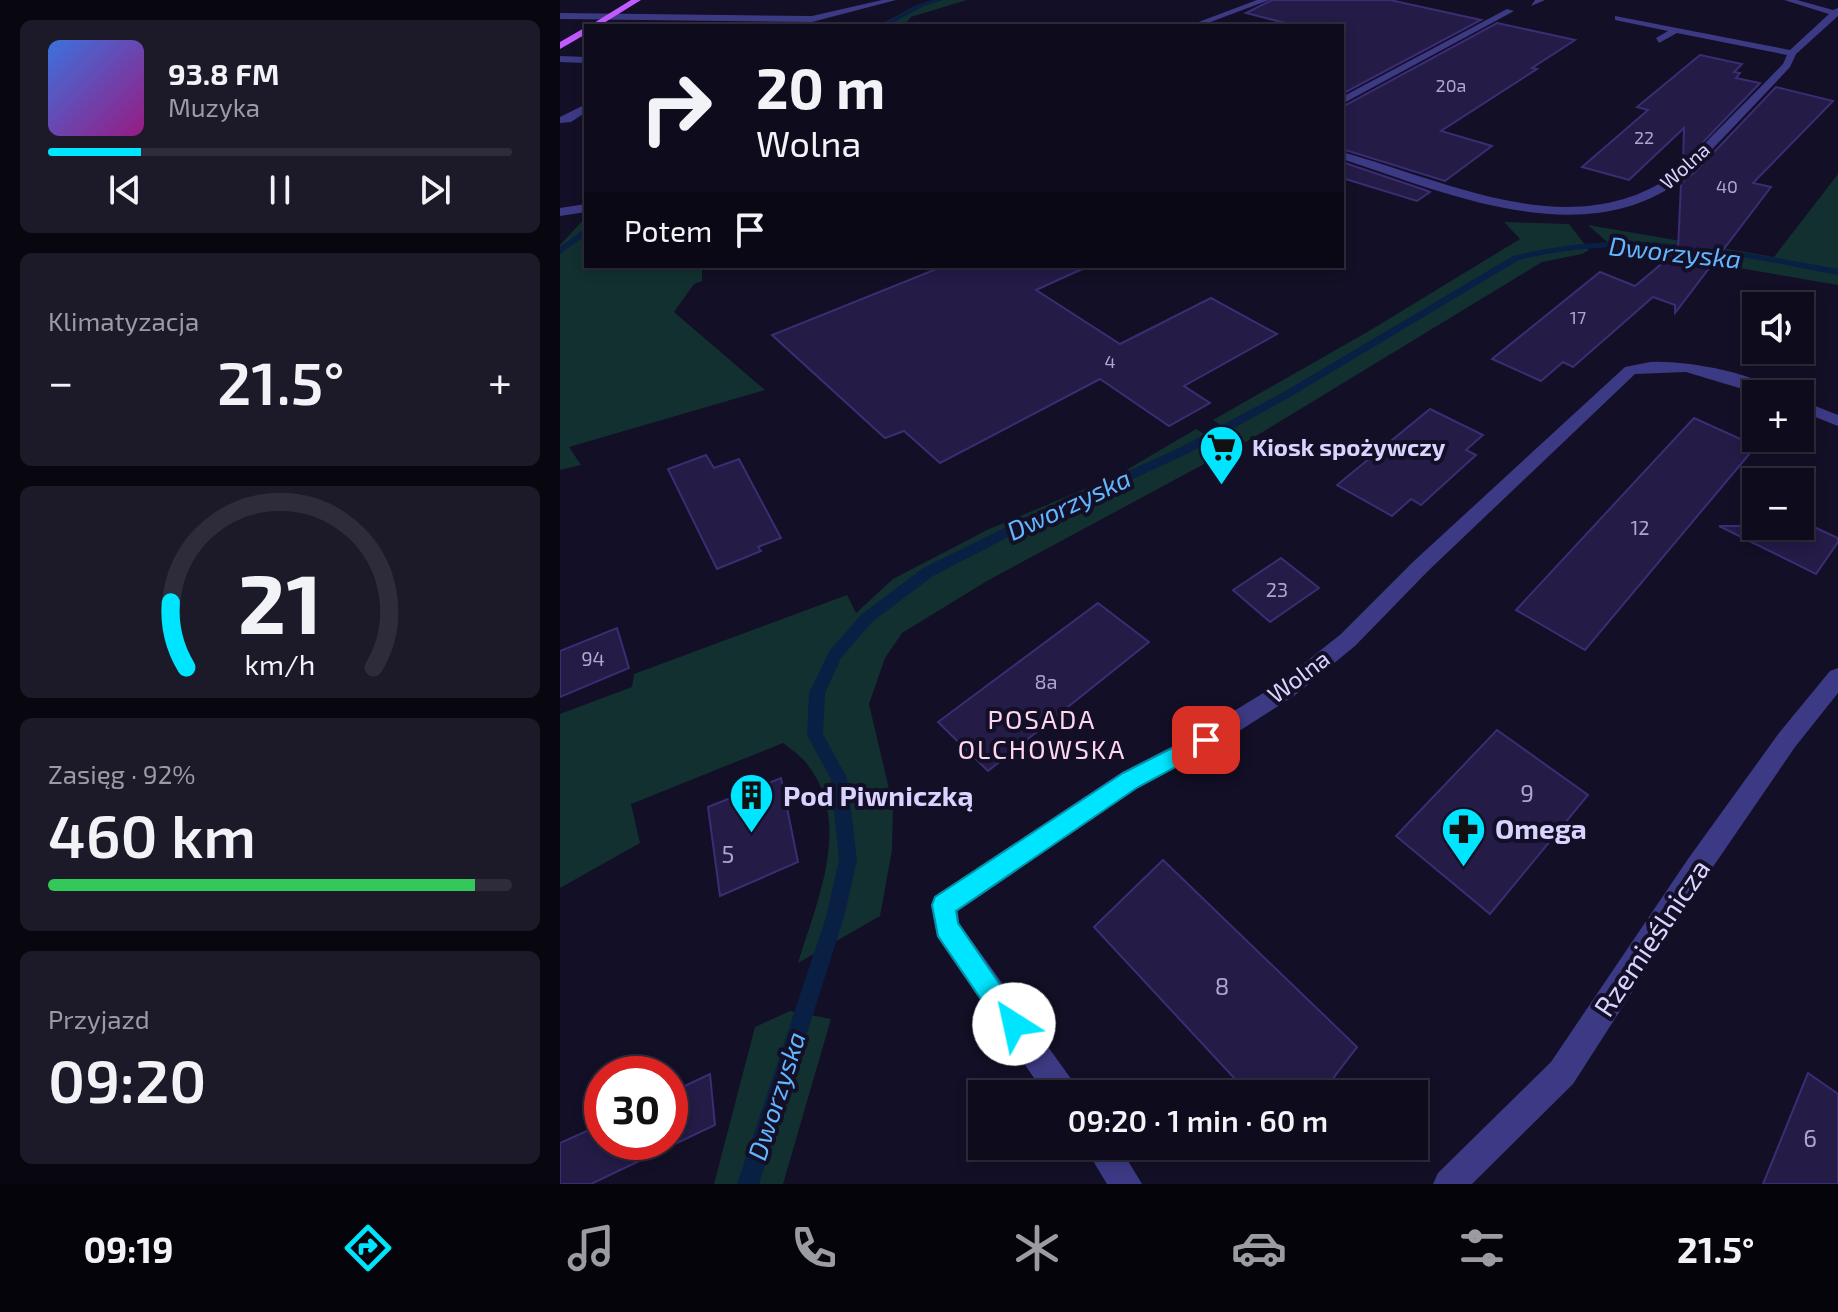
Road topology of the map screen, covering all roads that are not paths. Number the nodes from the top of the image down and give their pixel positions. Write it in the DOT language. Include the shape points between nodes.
graph roads {
  1 [pos="637,0"];
  2 [pos="892,0"];
  3 [pos="1265,0"];
  4 [pos="1788,0"];
  5 [pos="1510,11"];
  6 [pos="1837,12"];
  7 [pos="560,16"];
  8 [pos="609,17"];
  9 [pos="1618,18"];
  10 [pos="597,24"];
  11 [pos="1198,24"];
  12 [pos="1676,30"];
  13 [pos="584,31"];
  14 [pos="1659,40"];
  15 [pos="560,46"];
  16 [pos="1792,53"];
  17 [pos="560,59"];
  18 [pos="584,60"];
  19 [pos="1344,100"];
  20 [pos="584,108"];
  21 [pos="562,122"];
  22 [pos="1344,156"];
  23 [pos="584,208"];
  24 [pos="560,212"];
  25 [pos="1742,382"];
  26 [pos="1814,411"];
  27 [pos="1838,421"];
  28 [pos="1838,677"];
  29 [pos="1053,1080"];
  30 [pos="1110,1160"];
  31 [pos="1126,1184"];
  32 [pos="1449,1184"];
  1 -- 8 [label="main road"];
  2 -- 8 [label="street" via="812,19"];
  3 -- 11 [label="street"];
  4 -- 6 [label="street"];
  5 -- 19 [label="street"];
  6 -- 16 [label="street, Wolna"];
  7 -- 8 [label="street"];
  8 -- 10 [label="main road"];
  9 -- 12 [label="street"];
  12 -- 14 [label="street"];
  12 -- 16 [label="street"];
  13 -- 15 [label="main road"];
  16 -- 22 [label="street, Wolna" via="1787,65 1667,188 1612,207 1567,211 1516,206"];
  17 -- 18 [label="street"];
  20 -- 21 [label="street"];
  23 -- 24 [label="street"];
  25 -- 29 [label="street, Wolna" via="1683,365 1630,370 1348,640 1286,690 1130,780 944,905 946,928"];
  26 -- 27 [label="street"];
  28 -- 32 [label="street, Rzemieślnicza" via="1697,868 1562,1073"];
  30 -- 31 [label="street"];
}
